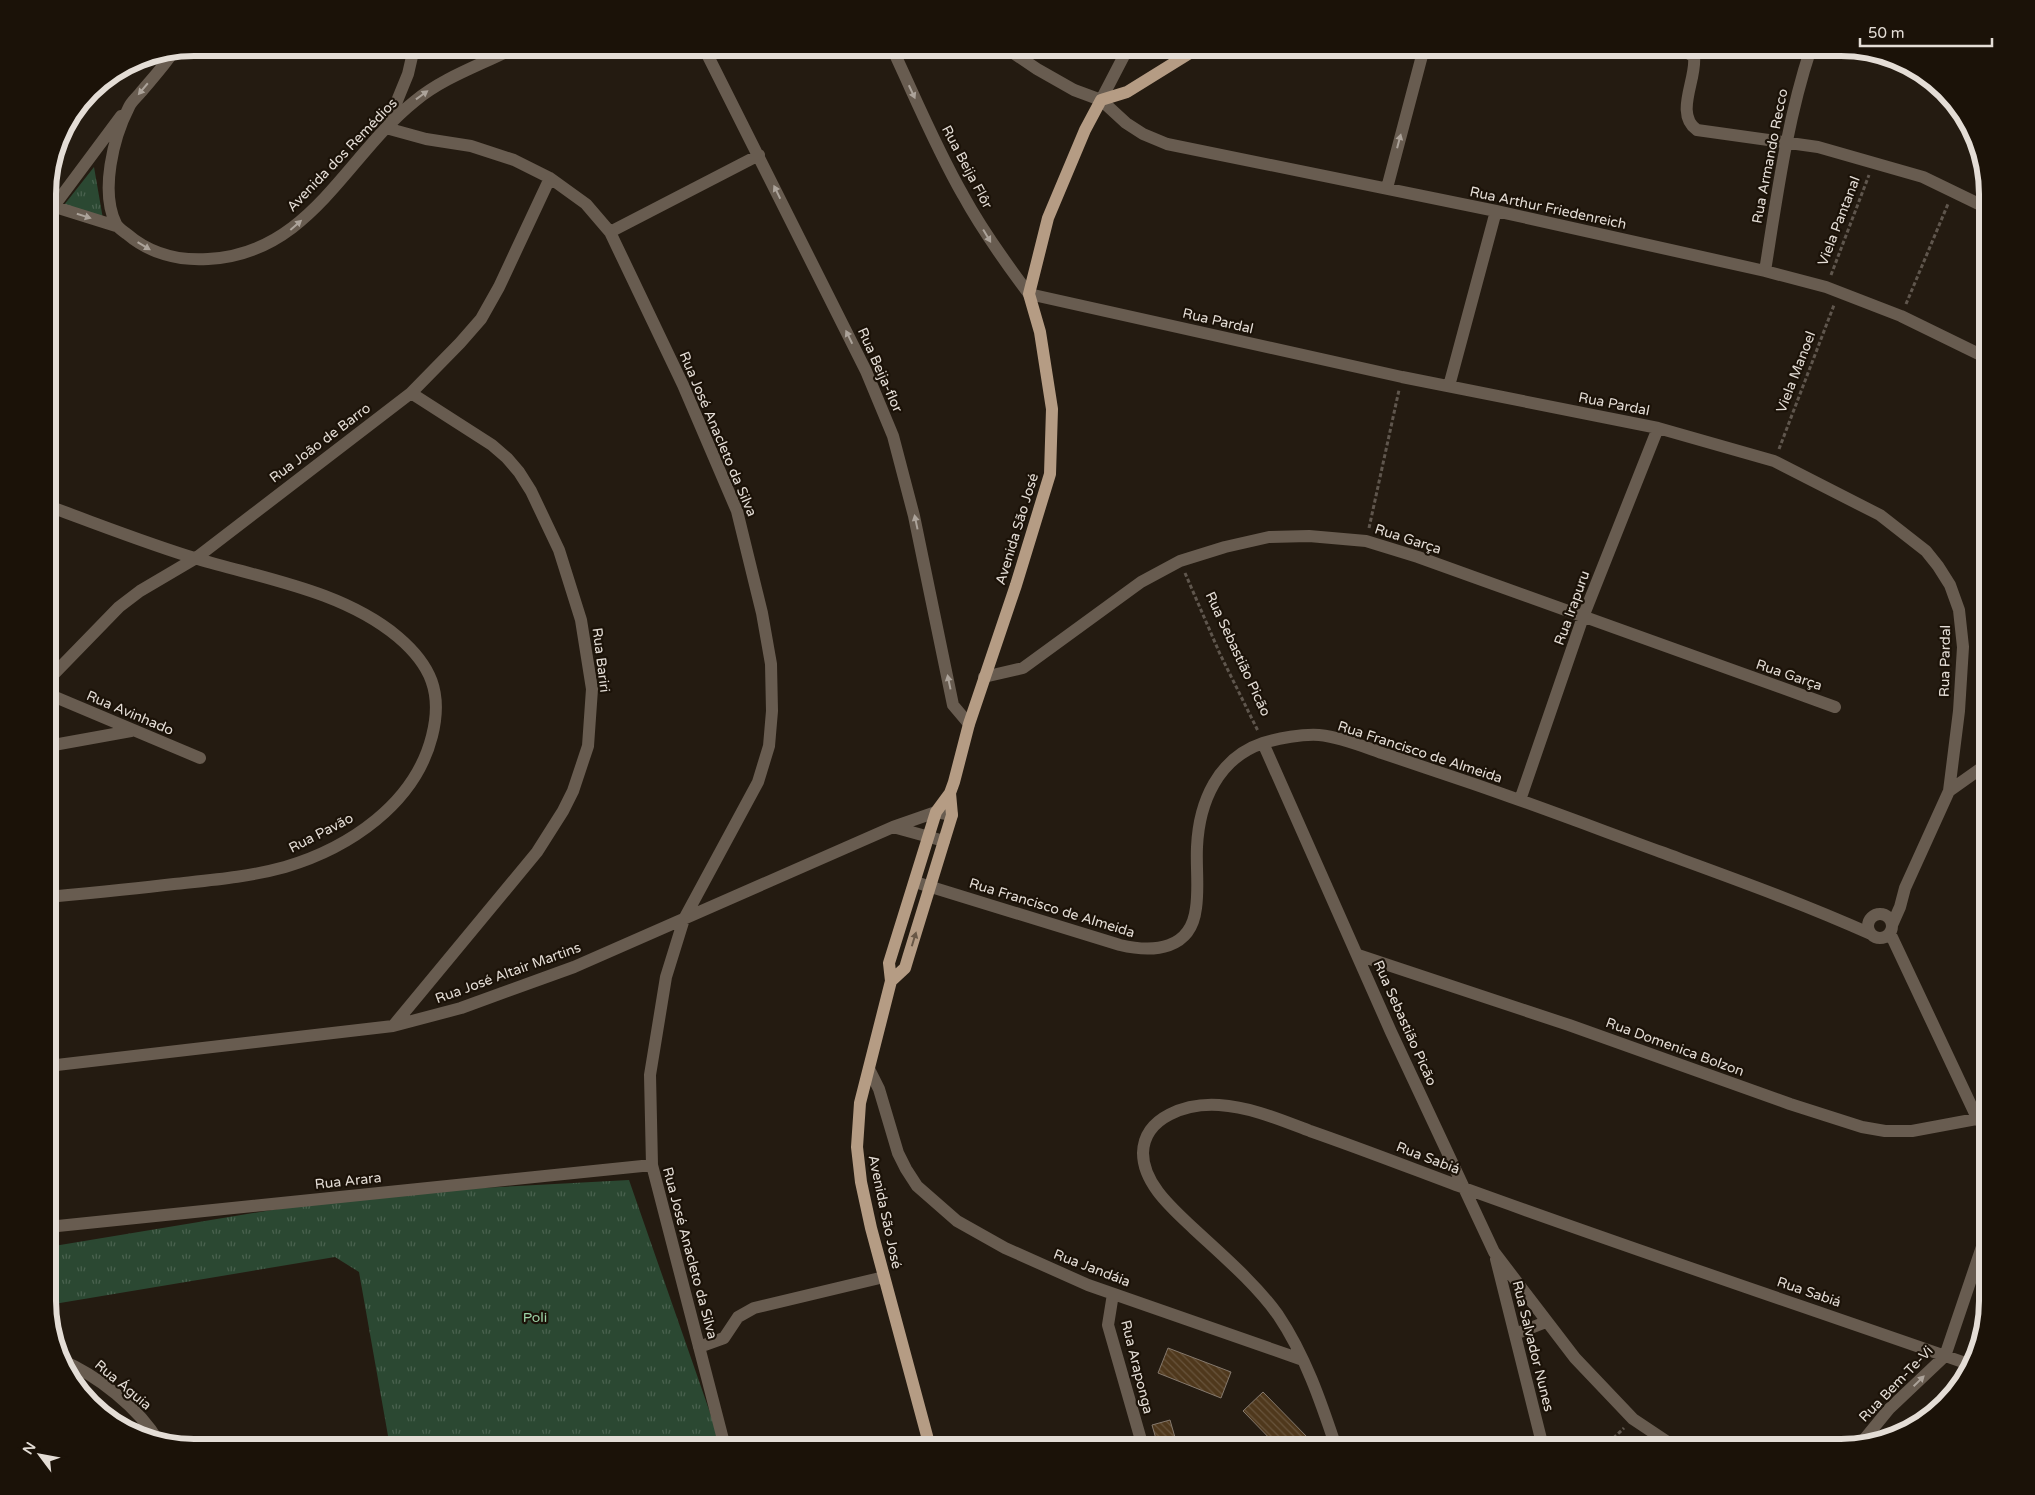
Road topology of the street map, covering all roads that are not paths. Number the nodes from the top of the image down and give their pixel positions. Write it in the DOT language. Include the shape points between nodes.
graph roads {
  1 [pos="412,56"];
  2 [pos="497,56"];
  3 [pos="708,56"];
  4 [pos="896,56"];
  5 [pos="1018,56"];
  6 [pos="1124,56"];
  7 [pos="1185,56"];
  8 [pos="1422,56"];
  9 [pos="1693,56"];
  10 [pos="1808,56"];
  11 [pos="168,59"];
  12 [pos="1101,100"];
  13 [pos="129,106"];
  14 [pos="386,128"];
  15 [pos="1786,141"];
  16 [pos="759,156"];
  17 [pos="550,178"];
  18 [pos="1386,188"];
  19 [pos="57,201"];
  20 [pos="1979,204"];
  21 [pos="1496,211"];
  22 [pos="57,212"];
  23 [pos="116,226"];
  24 [pos="610,232"];
  25 [pos="1765,271"];
  26 [pos="1029,294"];
  27 [pos="1979,354"];
  28 [pos="1449,386"];
  29 [pos="411,393"];
  30 [pos="1658,428"];
  31 [pos="57,509"];
  32 [pos="196,558"];
  33 [pos="1583,617"];
  34 [pos="57,671"];
  35 [pos="984,677"];
  36 [pos="57,698"];
  37 [pos="1835,707"];
  38 [pos="969,724"];
  39 [pos="132,731"];
  40 [pos="1263,743"];
  41 [pos="57,744"];
  42 [pos="200,758"];
  43 [pos="1979,770"];
  44 [pos="1948,791"];
  45 [pos="950,794"];
  46 [pos="1520,800"];
  47 [pos="936,812"];
  48 [pos="952,815"];
  49 [pos="893,827"];
  50 [pos="929,836"];
  51 [pos="944,841"];
  52 [pos="915,882"];
  53 [pos="930,886"];
  54 [pos="1905,888"];
  55 [pos="57,896"];
  56 [pos="1874,916"];
  57 [pos="684,918"];
  58 [pos="1842,921"];
  59 [pos="1891,929"];
  60 [pos="1871,934"];
  61 [pos="1358,955"];
  62 [pos="891,981"];
  63 [pos="393,1026"];
  64 [pos="57,1065"];
  65 [pos="868,1069"];
  66 [pos="1979,1111"];
  67 [pos="1979,1120"];
  68 [pos="652,1165"];
  69 [pos="1464,1188"];
  70 [pos="57,1226"];
  71 [pos="1494,1252"];
  72 [pos="1979,1258"];
  73 [pos="884,1277"];
  74 [pos="1113,1294"];
  75 [pos="1546,1322"];
  76 [pos="1515,1334"];
  77 [pos="699,1347"];
  78 [pos="1945,1356"];
  79 [pos="1303,1360"];
  80 [pos="1963,1363"];
  81 [pos="73,1365"];
  82 [pos="154,1432"];
  83 [pos="1867,1436"];
  84 [pos="723,1439"];
  85 [pos="928,1439"];
  86 [pos="1140,1439"];
  87 [pos="1333,1439"];
  88 [pos="1541,1439"];
  89 [pos="1662,1439"];
  1 -- 14 [label="street"];
  14 -- 2 [label="street, Avenida dos Remédios, one-way" via="438,84"];
  3 -- 16 [label="street, Rua Beija-flor"];
  4 -- 26 [label="street, Rua Beija Flôr, one-way" via="963,195 995,248"];
  5 -- 12 [label="street" via="1074,90"];
  6 -- 12 [label="street"];
  7 -- 12 [label="main road" via="1128,92"];
  18 -- 8 [label="street, one-way"];
  9 -- 15 [label="street" via="1695,66 1686,104 1690,126 1696,130"];
  10 -- 15 [label="street, Rua Armando Recco"];
  11 -- 13 [label="street, one-way"];
  12 -- 18 [label="street, Rua Arthur Friedenreich" via="1126,124 1167,144"];
  12 -- 26 [label="main road" via="1081,138 1048,218"];
  13 -- 19 [label="street"];
  13 -- 23 [label="street" via="110,166 108,186"];
  14 -- 17 [label="street, Rua José Anacleto da Silva" via="471,146 514,160"];
  23 -- 14 [label="street, Avenida dos Remédios, one-way" via="154,252 176,257 208,259 257,249 274,242 295,226 330,192"];
  15 -- 20 [label="street" via="1923,177"];
  15 -- 25 [label="street, Rua Armando Recco"];
  16 -- 24 [label="street"];
  38 -- 16 [label="street, Rua Beija-flor, one-way" via="954,705 914,516 893,436 866,371"];
  17 -- 24 [label="street, Rua José Anacleto da Silva" via="586,204"];
  17 -- 29 [label="street, Rua João de Barro" via="500,287 481,319"];
  18 -- 21 [label="street, Rua Arthur Friedenreich"];
  21 -- 25 [label="street, Rua Arthur Friedenreich"];
  21 -- 28 [label="street"];
  22 -- 23 [label="street, one-way"];
  24 -- 57 [label="street, Rua José Anacleto da Silva" via="683,385 737,510 762,613 770,664 772,711 769,746 758,782"];
  25 -- 27 [label="street, Rua Arthur Friedenreich" via="1839,291 1901,316"];
  26 -- 28 [label="street, Rua Pardal"];
  26 -- 35 [label="main road, Avenida São José" via="1040,332 1052,409 1050,474"];
  28 -- 30 [label="street, Rua Pardal"];
  29 -- 32 [label="street, Rua João de Barro"];
  29 -- 63 [label="street, Rua Bariri" via="492,445 523,478 559,550 581,620 592,689 588,746 563,811 537,852"];
  30 -- 33 [label="street, Rua Irapuru"];
  30 -- 44 [label="street, Rua Pardal" via="1774,461 1880,515 1926,551 1938,566 1950,585 1959,610 1963,647 1959,711"];
  31 -- 32 [label="street, Rua Pavão"];
  32 -- 34 [label="street, Rua João de Barro" via="119,607"];
  32 -- 55 [label="street, Rua Pavão" via="349,606 376,621 414,651 434,682 437,703 435,725 421,769 392,807 353,836 286,866 250,876"];
  33 -- 35 [label="street, Rua Garça" via="1366,541 1309,536 1268,537 1180,561 1140,582 1022,668"];
  33 -- 37 [label="street, Rua Garça"];
  33 -- 46 [label="street, Rua Irapuru"];
  35 -- 38 [label="main road, Avenida São José"];
  36 -- 39 [label="street, Rua Avinhado"];
  38 -- 45 [label="main road, Avenida São José"];
  39 -- 41 [label="street"];
  39 -- 42 [label="street, Rua Avinhado"];
  40 -- 46 [label="street, Rua Francisco de Almeida" via="1320,735 1355,743"];
  40 -- 53 [label="street, Rua Francisco de Almeida" via="1232,761 1210,788 1203,807 1197,844 1196,909 1190,926 1171,945 1140,950 1127,947"];
  40 -- 61 [label="street, Rua Sebastião Picão"];
  43 -- 44 [label="street"];
  44 -- 54 [label="street"];
  45 -- 47 [label="main road, Avenida São José"];
  45 -- 48 [label="main road, Avenida São José"];
  46 -- 58 [label="street, Rua Francisco de Almeida"];
  47 -- 48 [label="street, Rua José Altair Martins"];
  47 -- 49 [label="street, Rua José Altair Martins"];
  47 -- 50 [label="main road, Avenida São José"];
  48 -- 51 [label="main road, Avenida São José"];
  49 -- 50 [label="street"];
  49 -- 57 [label="street, Rua José Altair Martins"];
  50 -- 51 [label="street"];
  50 -- 52 [label="main road, Avenida São José"];
  51 -- 53 [label="main road, Avenida São José"];
  52 -- 53 [label="street, Rua Francisco de Almeida"];
  52 -- 62 [label="main road, Avenida São José" via="889,963"];
  62 -- 53 [label="main road, Avenida São José, one-way" via="905,968"];
  54 -- 56 [label="street" via="1889,907"];
  54 -- 59 [label="street"];
  56 -- 58 [label="street, Rua Francisco de Almeida"];
  56 -- 59 [label="street" via="1890,918"];
  56 -- 60 [label="street" via="1868,927"];
  57 -- 63 [label="street, Rua José Altair Martins" via="574,967 461,1008"];
  57 -- 68 [label="street, Rua José Anacleto da Silva" via="666,976 650,1075"];
  58 -- 60 [label="street, Rua Francisco de Almeida"];
  59 -- 60 [label="street" via="1878,938"];
  59 -- 66 [label="street"];
  61 -- 67 [label="street, Rua Domenica Bolzon" via="1862,1127 1912,1131"];
  61 -- 69 [label="street, Rua Sebastião Picão"];
  62 -- 65 [label="main road, Avenida São José"];
  63 -- 64 [label="street, Rua José Altair Martins"];
  65 -- 73 [label="main road, Avenida São José" via="860,1103 857,1147 861,1182"];
  65 -- 74 [label="street, Rua Jandáia" via="879,1089 906,1169 934,1203 957,1221 1006,1248"];
  68 -- 70 [label="street, Rua Arara"];
  68 -- 77 [label="street, Rua José Anacleto da Silva"];
  69 -- 71 [label="street, Rua Sebastião Picão"];
  69 -- 78 [label="street, Rua Sabiá"];
  69 -- 79 [label="street, Rua Sabiá" via="1259,1112 1221,1105 1203,1106 1178,1112 1155,1123 1146,1137 1143,1157 1144,1167 1153,1184 1175,1211 1264,1298 1278,1315"];
  71 -- 75 [label="street, Rua Sebastião Picão"];
  71 -- 76 [label="street, Rua Salvador Nunes"];
  72 -- 78 [label="street, Rua Bem-Te-Vi"];
  73 -- 77 [label="street" via="754,1308 738,1317 724,1338"];
  73 -- 85 [label="main road, Avenida São José"];
  74 -- 79 [label="street, Rua Jandáia"];
  74 -- 86 [label="street, Rua Araponga" via="1108,1326"];
  75 -- 76 [label="street"];
  75 -- 89 [label="street, Rua Sebastião Picão" via="1633,1419"];
  76 -- 88 [label="street, Rua Salvador Nunes"];
  77 -- 84 [label="street, Rua José Anacleto da Silva"];
  78 -- 80 [label="street, Rua Sabiá"];
  83 -- 78 [label="street, Rua Bem-Te-Vi, one-way"];
  79 -- 87 [label="street"];
  81 -- 82 [label="street, Rua Águia" via="99,1381"];
}
